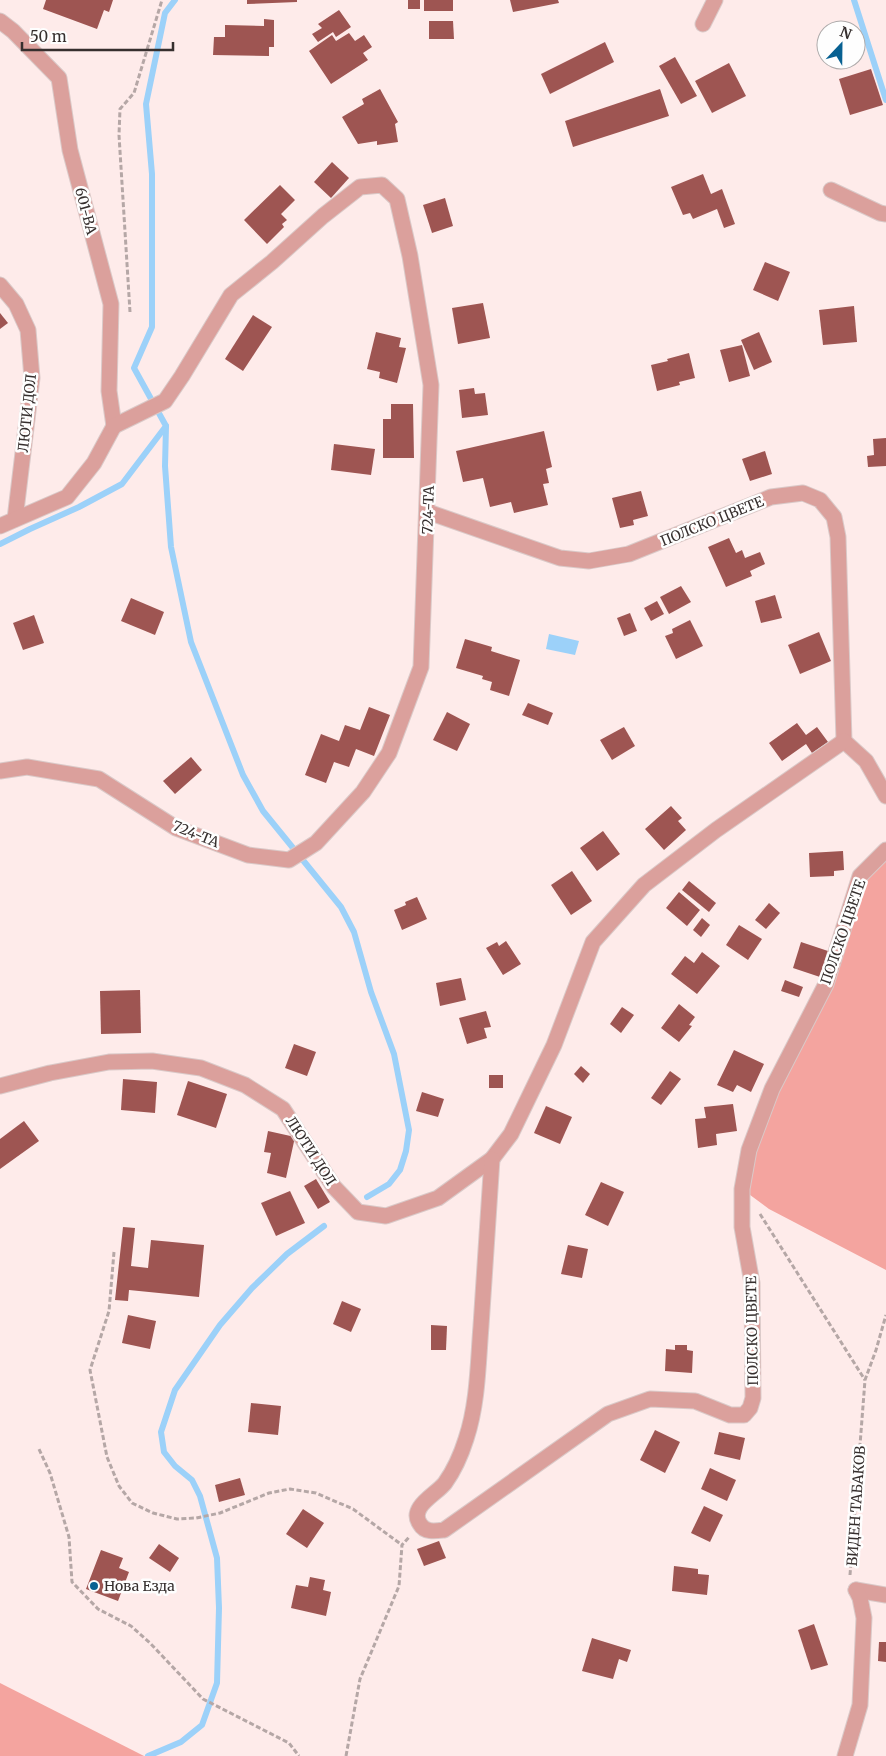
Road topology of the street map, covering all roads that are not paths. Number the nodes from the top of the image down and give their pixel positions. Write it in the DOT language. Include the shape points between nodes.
graph roads {
  1 [pos="715,0"];
  2 [pos="0,21"];
  3 [pos="703,24"];
  4 [pos="831,190"];
  5 [pos="886,214"];
  6 [pos="0,285"];
  7 [pos="114,426"];
  8 [pos="428,512"];
  9 [pos="15,519"];
  10 [pos="0,526"];
  11 [pos="844,741"];
  12 [pos="0,771"];
  13 [pos="886,796"];
  14 [pos="886,850"];
  15 [pos="0,1086"];
  16 [pos="492,1159"];
  17 [pos="886,1595"];
  18 [pos="845,1756"];
  1 -- 3 [label="street"];
  2 -- 7 [label="street, 601-ВА" via="59,78 70,150 111,304 109,391"];
  4 -- 5 [label="street"];
  6 -- 9 [label="street, ЛЮТИ ДОЛ" via="16,304 28,330 32,378"];
  7 -- 8 [label="street, 724-ТА" via="165,401 231,295 360,187 382,185 397,199 410,256 431,385"];
  7 -- 9 [label="street" via="94,463 67,497"];
  8 -- 11 [label="street, ПОЛСКО ЦВЕТЕ" via="560,558 589,561 629,554 772,497 803,493 820,500 834,517 838,537"];
  8 -- 12 [label="street, 724-ТА" via="422,667 389,753 363,792 316,844 289,860 248,855 176,828 99,779 27,767"];
  9 -- 10 [label="street"];
  11 -- 13 [label="street" via="866,761"];
  11 -- 16 [label="street" via="716,830 644,885 593,942 554,1045 511,1134"];
  14 -- 16 [label="street, ПОЛСКО ЦВЕТЕ" via="860,876 826,984 772,1089 749,1150 742,1189 742,1227 752,1283 753,1398 750,1408 744,1415 730,1415 695,1401 650,1399 608,1414 444,1530 432,1531 420,1524 418,1512 457,1466 472,1414 478,1372"];
  15 -- 16 [label="street, ЛЮТИ ДОЛ" via="109,1062 152,1061 200,1068 245,1085 283,1108 334,1187 358,1212 386,1216 438,1198"];
  17 -- 18 [label="street" via="856,1590 864,1618 860,1705"];
}
